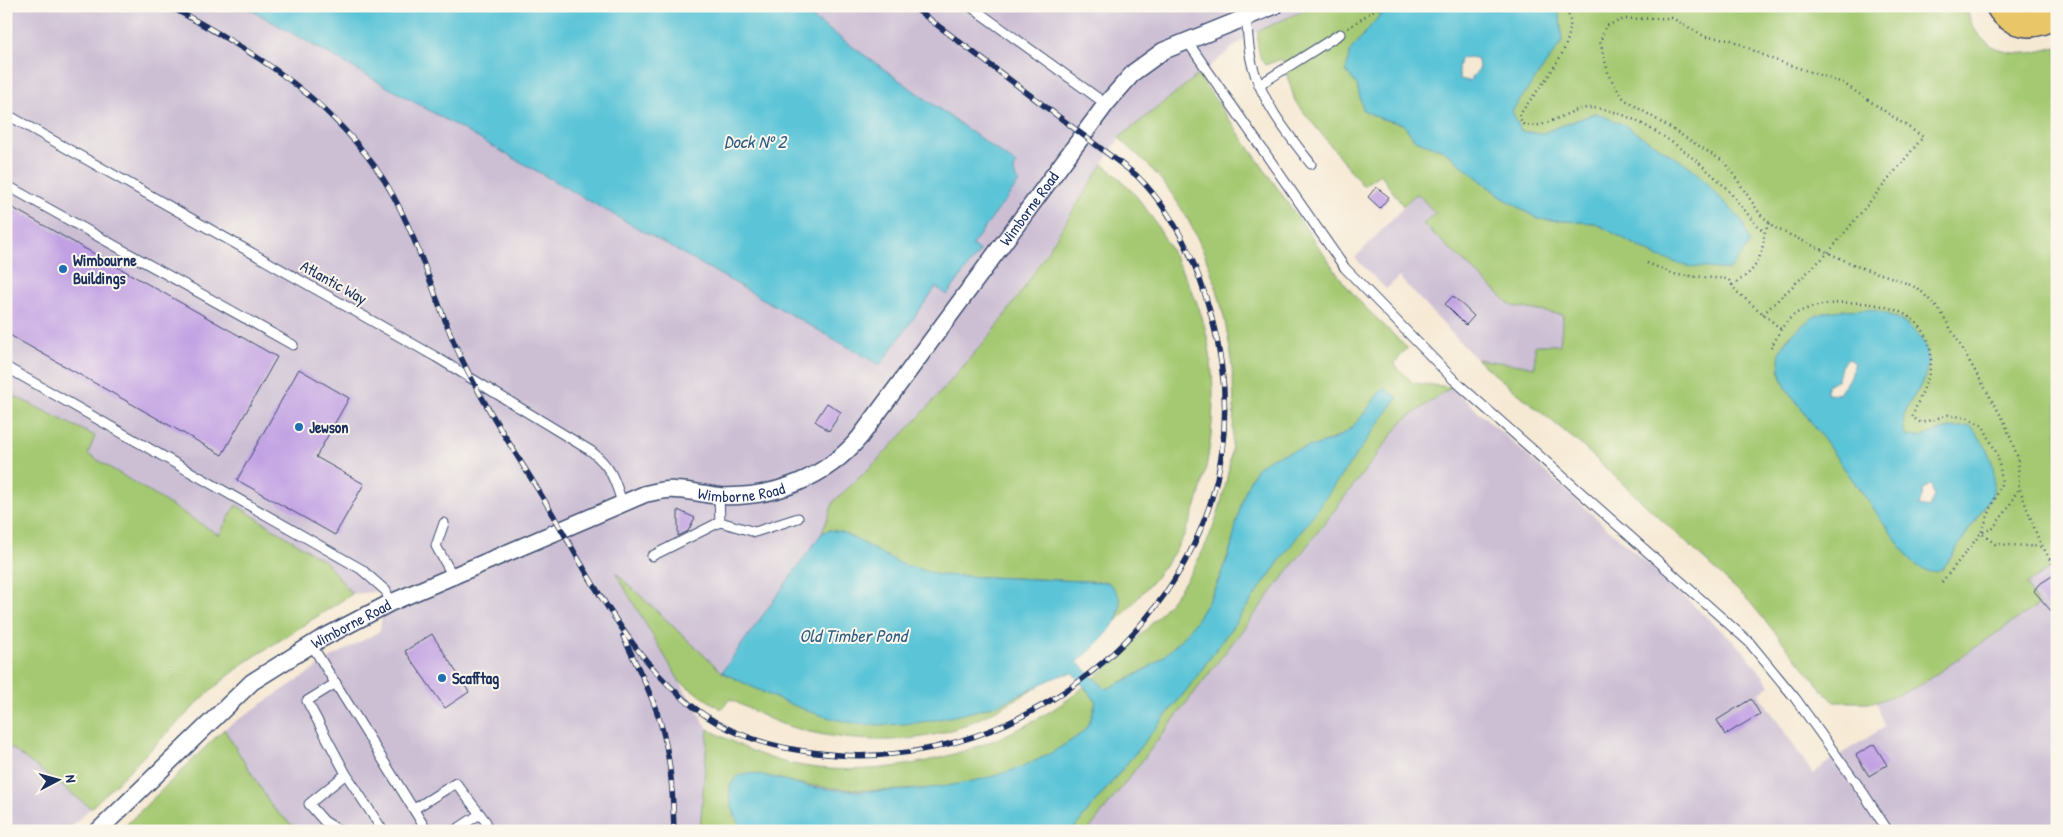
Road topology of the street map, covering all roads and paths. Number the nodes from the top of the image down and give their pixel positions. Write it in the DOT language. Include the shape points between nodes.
graph roads {
  1 [pos="970,6"];
  2 [pos="1274,6"];
  3 [pos="1380,6"];
  4 [pos="1564,6"];
  5 [pos="1999,6"];
  6 [pos="2054,16"];
  7 [pos="1246,17"];
  8 [pos="1340,34"];
  9 [pos="1187,41"];
  10 [pos="1259,85"];
  11 [pos="1106,104"];
  12 [pos="6,114"];
  13 [pos="1311,164"];
  14 [pos="6,185"];
  15 [pos="1770,223"];
  16 [pos="1763,231"];
  17 [pos="1828,253"];
  18 [pos="1647,264"];
  19 [pos="1732,285"];
  20 [pos="1763,314"];
  21 [pos="1781,329"];
  22 [pos="293,345"];
  23 [pos="1770,348"];
  24 [pos="6,367"];
  25 [pos="2019,487"];
  26 [pos="719,496"];
  27 [pos="622,502"];
  28 [pos="798,518"];
  29 [pos="720,522"];
  30 [pos="444,523"];
  31 [pos="1981,533"];
  32 [pos="2043,547"];
  33 [pos="652,556"];
  34 [pos="2057,572"];
  35 [pos="454,578"];
  36 [pos="1942,582"];
  37 [pos="390,603"];
  38 [pos="2057,633"];
  39 [pos="2053,636"];
  40 [pos="311,644"];
  41 [pos="336,683"];
  42 [pos="346,774"];
  43 [pos="414,809"];
  44 [pos="480,814"];
  45 [pos="98,831"];
  46 [pos="340,831"];
  47 [pos="383,831"];
  48 [pos="427,831"];
  49 [pos="454,831"];
  50 [pos="486,831"];
  51 [pos="1888,831"];
  1 -- 11 [label="lane"];
  2 -- 7 [label="street, Wimborne Road"];
  3 -- 8 [label="path"];
  4 -- 16 [label="path" via="1570,32 1564,54 1519,116 1523,124 1531,127 1544,124 1564,114 1591,108 1614,112 1649,126 1698,163"];
  5 -- 6 [label="main road" via="2019,22 2031,24"];
  7 -- 9 [label="street, Wimborne Road"];
  7 -- 10 [label="lane" via="1251,62"];
  8 -- 10 [label="lane"];
  9 -- 11 [label="street, Wimborne Road" via="1147,61"];
  9 -- 51 [label="lane" via="1345,268 1454,380 1749,642 1795,698"];
  10 -- 13 [label="lane" via="1282,126"];
  11 -- 26 [label="street, Wimborne Road" via="925,352 844,455 816,474 788,487 749,495"];
  12 -- 27 [label="lane, Atlantic Way" via="436,357 591,451 612,472"];
  14 -- 22 [label="lane"];
  15 -- 16 [label="path"];
  15 -- 17 [label="path"];
  15 -- 17 [label="path" via="1760,214 1726,163 1624,99 1609,76 1600,42 1606,26 1624,19 1672,18 1706,37 1729,39 1772,59 1843,83 1923,137"];
  16 -- 19 [label="path" via="1763,248 1752,271"];
  17 -- 20 [label="path"];
  17 -- 25 [label="path" via="1919,289 1941,312 2004,421 2018,458"];
  18 -- 19 [label="path" via="1677,274 1728,279"];
  19 -- 20 [label="path"];
  20 -- 21 [label="path"];
  21 -- 23 [label="path"];
  21 -- 31 [label="path" via="1790,318 1801,312 1826,304 1860,303 1904,312 1918,325 1930,346 1932,364 1912,417 1921,423 1948,415 1968,418 1983,426 1998,456 2002,482"];
  24 -- 37 [label="lane" via="361,569 386,591"];
  25 -- 31 [label="path" via="1993,528"];
  25 -- 32 [label="path"];
  26 -- 27 [label="street, Wimborne Road" via="668,490"];
  26 -- 29 [label="lane"];
  27 -- 35 [label="street, Wimborne Road"];
  28 -- 29 [label="lane" via="755,532"];
  29 -- 33 [label="lane"];
  30 -- 35 [label="lane" via="436,546"];
  31 -- 32 [label="path" via="1995,544"];
  31 -- 36 [label="path"];
  32 -- 34 [label="path"];
  35 -- 37 [label="street, Wimborne Road"];
  37 -- 40 [label="street, Wimborne Road"];
  38 -- 39 [label="path"];
  40 -- 41 [label="lane"];
  40 -- 45 [label="street, Wimborne Road" via="252,682"];
  41 -- 42 [label="lane" via="307,701"];
  41 -- 43 [label="lane"];
  42 -- 46 [label="lane" via="309,804 324,821"];
  42 -- 47 [label="lane"];
  43 -- 44 [label="lane" via="456,783"];
  43 -- 48 [label="lane"];
  44 -- 49 [label="lane"];
  44 -- 50 [label="lane" via="486,822"];
}
